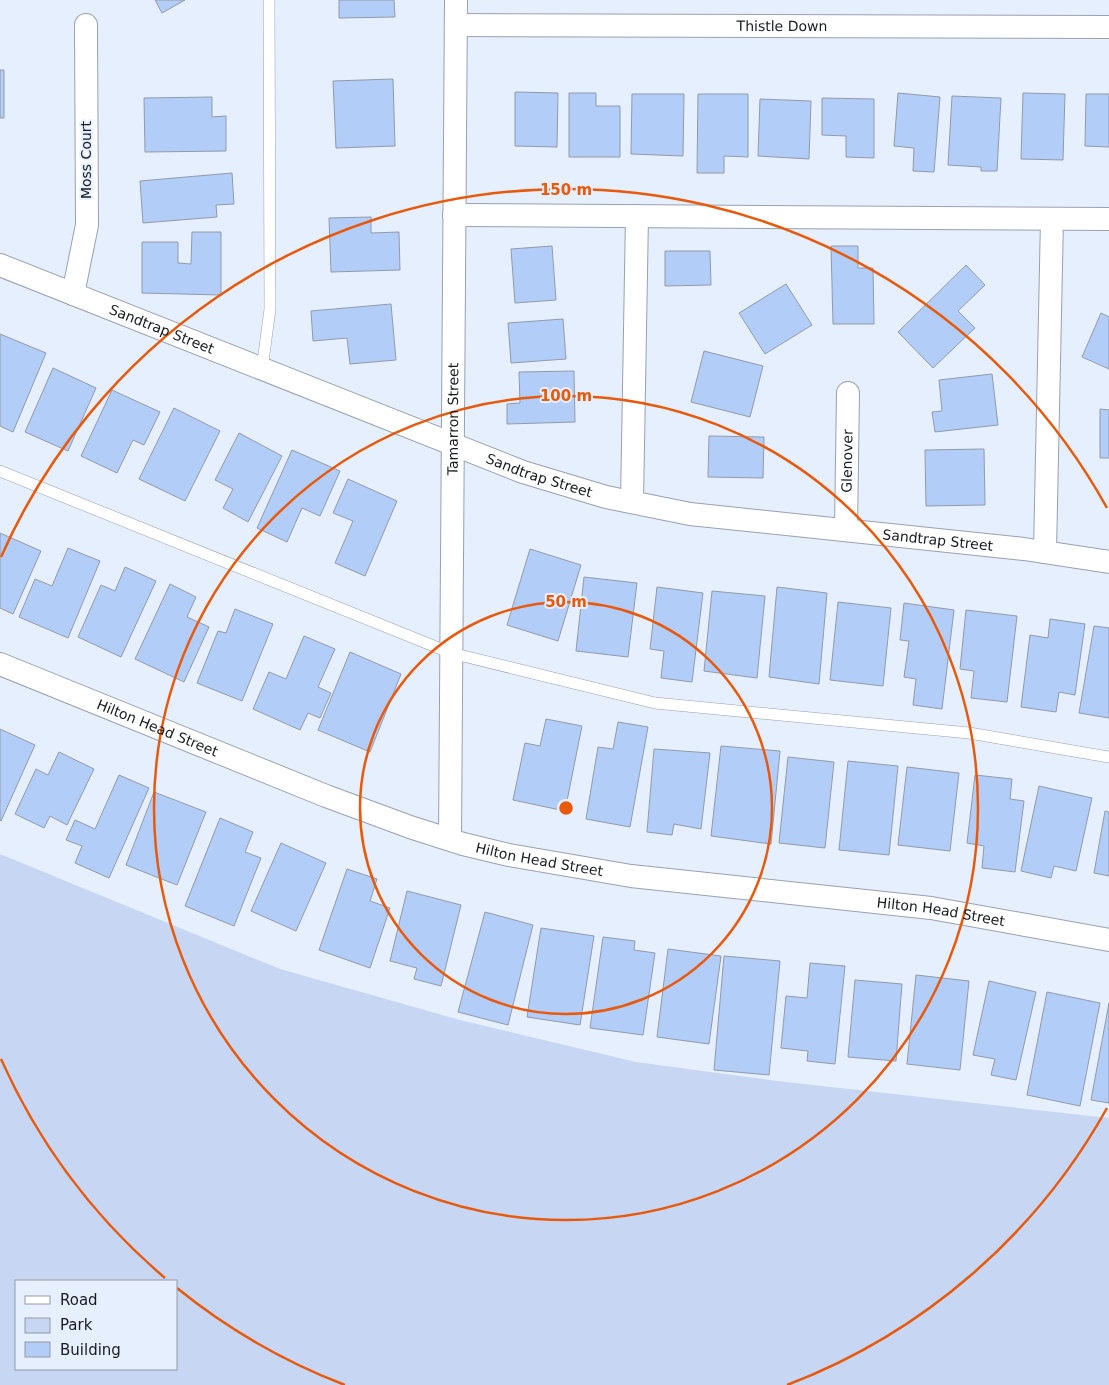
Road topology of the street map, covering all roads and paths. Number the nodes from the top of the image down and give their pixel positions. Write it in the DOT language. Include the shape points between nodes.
graph roads {
  1 [pos="269,0"];
  2 [pos="456,0"];
  3 [pos="86,24"];
  4 [pos="456,25"];
  5 [pos="1109,27"];
  6 [pos="454,215"];
  7 [pos="637,216"];
  8 [pos="1052,219"];
  9 [pos="1109,219"];
  10 [pos="0,265"];
  11 [pos="73,294"];
  12 [pos="262,369"];
  13 [pos="848,393"];
  14 [pos="452,444"];
  15 [pos="0,471"];
  16 [pos="632,502"];
  17 [pos="846,530"];
  18 [pos="1045,552"];
  19 [pos="1109,562"];
  20 [pos="451,653"];
  21 [pos="0,664"];
  22 [pos="1109,757"];
  23 [pos="450,839"];
  24 [pos="1109,940"];
  1 -- 12 [label="lane" via="270,309"];
  2 -- 4 [label="street, Tamarron Street"];
  3 -- 11 [label="street, Moss Court" via="87,225"];
  4 -- 5 [label="street, Thistle Down"];
  4 -- 6 [label="street, Tamarron Street"];
  6 -- 7 [label="street"];
  6 -- 14 [label="street, Tamarron Street"];
  7 -- 8 [label="street"];
  7 -- 16 [label="street"];
  8 -- 9 [label="street"];
  8 -- 18 [label="street"];
  10 -- 11 [label="street, Sandtrap Street"];
  11 -- 12 [label="street, Sandtrap Street"];
  12 -- 14 [label="street, Sandtrap Street"];
  13 -- 17 [label="street, Glenover"];
  14 -- 16 [label="street, Sandtrap Street" via="523,472"];
  14 -- 20 [label="street, Tamarron Street"];
  15 -- 20 [label="lane"];
  16 -- 17 [label="street, Sandtrap Street" via="690,514"];
  17 -- 18 [label="street, Sandtrap Street"];
  18 -- 19 [label="street, Sandtrap Street"];
  20 -- 22 [label="lane" via="655,703 969,734"];
  20 -- 23 [label="street, Tamarron Street"];
  21 -- 23 [label="street, Hilton Head Street" via="326,796 410,828"];
  23 -- 24 [label="street, Hilton Head Street" via="509,855 631,876 931,908"];
}
